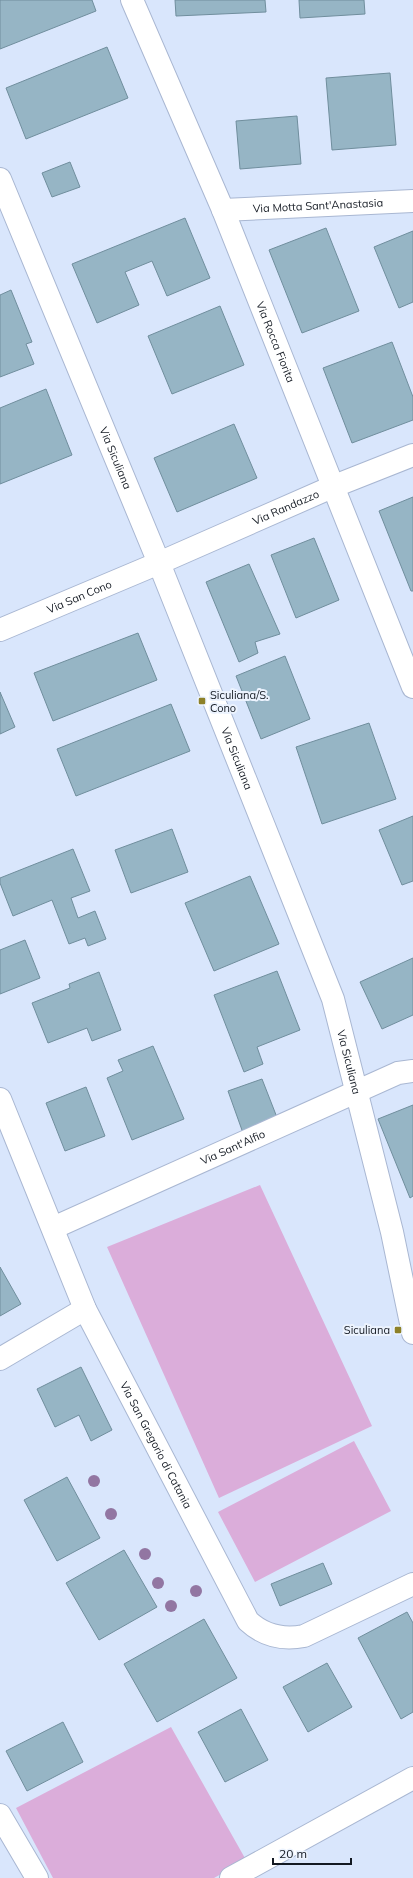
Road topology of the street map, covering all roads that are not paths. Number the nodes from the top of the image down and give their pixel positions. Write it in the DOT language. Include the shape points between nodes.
graph roads {
  1 [pos="132,0"];
  2 [pos="0,178"];
  3 [pos="413,201"];
  4 [pos="223,210"];
  5 [pos="413,455"];
  6 [pos="332,487"];
  7 [pos="159,563"];
  8 [pos="0,630"];
  9 [pos="413,687"];
  10 [pos="413,1071"];
  11 [pos="357,1092"];
  12 [pos="0,1099"];
  13 [pos="53,1228"];
  14 [pos="85,1309"];
  15 [pos="413,1333"];
  16 [pos="0,1359"];
  17 [pos="413,1584"];
  18 [pos="413,1778"];
  19 [pos="0,1815"];
  20 [pos="37,1878"];
  21 [pos="231,1878"];
  1 -- 4 [label="street, Via Rocca Fiorita"];
  2 -- 7 [label="street, Via Siculiana"];
  3 -- 4 [label="street, Via Motta Sant'Anastasia"];
  4 -- 6 [label="street, Via Rocca Fiorita"];
  5 -- 6 [label="street, Via Randazzo"];
  6 -- 7 [label="street, Via Randazzo"];
  6 -- 9 [label="street, Via Rocca Fiorita"];
  7 -- 8 [label="street, Via San Cono"];
  7 -- 11 [label="street, Via Siculiana" via="333,999"];
  10 -- 11 [label="street, Via Sant'Alfio" via="398,1073"];
  11 -- 13 [label="street, Via Sant'Alfio"];
  11 -- 15 [label="street, Via Siculiana" via="392,1232"];
  12 -- 13 [label="street, Via San Gregorio di Catania"];
  13 -- 14 [label="street, Via San Gregorio di Catania"];
  14 -- 16 [label="street"];
  14 -- 17 [label="street, Via San Gregorio di Catania" via="244,1615 254,1626 262,1632 277,1636 304,1636"];
  18 -- 21 [label="street"];
  19 -- 20 [label="street"];
}
